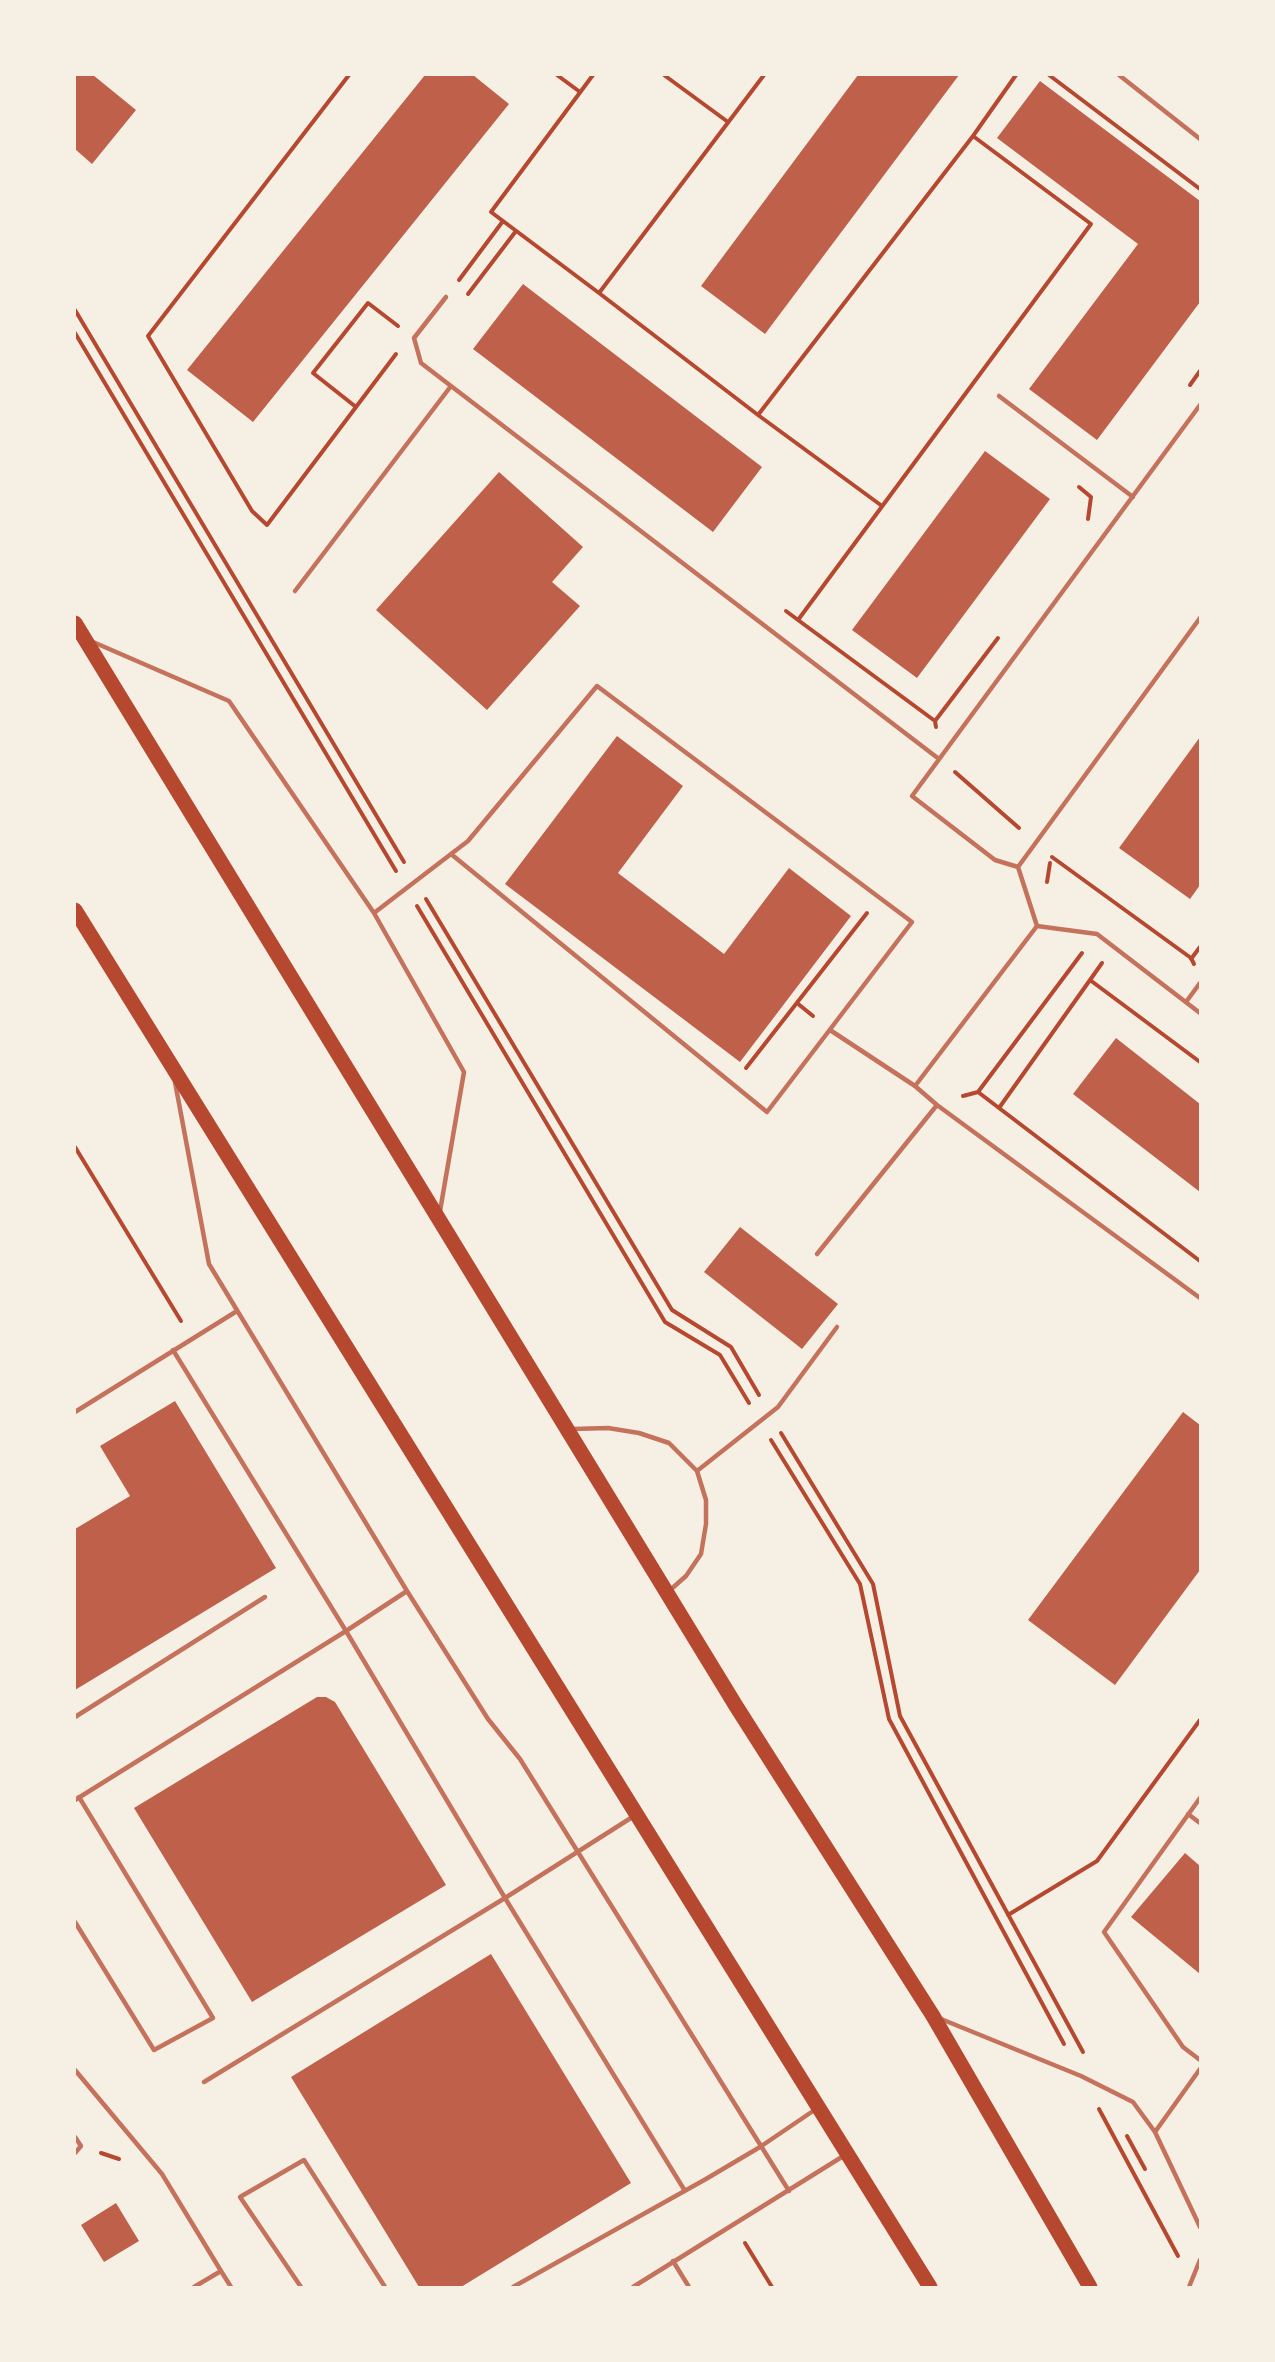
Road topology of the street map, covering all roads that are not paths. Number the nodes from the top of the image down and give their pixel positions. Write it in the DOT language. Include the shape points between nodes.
graph roads {
  1 [pos="1119,75"];
  2 [pos="1200,139"];
  3 [pos="446,297"];
  4 [pos="451,386"];
  5 [pos="999,396"];
  6 [pos="1200,405"];
  7 [pos="1132,497"];
  8 [pos="295,591"];
  9 [pos="1200,618"];
  10 [pos="75,623"];
  11 [pos="85,639"];
  12 [pos="939,759"];
  13 [pos="451,854"];
  14 [pos="1017,867"];
  15 [pos="75,910"];
  16 [pos="374,913"];
  17 [pos="1037,926"];
  18 [pos="1200,983"];
  19 [pos="1186,1002"];
  20 [pos="1200,1013"];
  21 [pos="830,1029"];
  22 [pos="172,1067"];
  23 [pos="915,1086"];
  24 [pos="937,1105"];
  25 [pos="439,1218"];
  26 [pos="817,1254"];
  27 [pos="1200,1298"];
  28 [pos="237,1311"];
  29 [pos="837,1327"];
  30 [pos="174,1350"];
  31 [pos="75,1412"];
  32 [pos="567,1429"];
  33 [pos="697,1471"];
  34 [pos="407,1592"];
  35 [pos="667,1593"];
  36 [pos="265,1597"];
  37 [pos="346,1631"];
  38 [pos="75,1717"];
  39 [pos="1200,1798"];
  40 [pos="77,1799"];
  41 [pos="1188,1814"];
  42 [pos="637,1815"];
  43 [pos="1200,1823"];
  44 [pos="578,1852"];
  45 [pos="505,1898"];
  46 [pos="75,1922"];
  47 [pos="933,2016"];
  48 [pos="1200,2060"];
  49 [pos="1200,2069"];
  50 [pos="75,2070"];
  51 [pos="204,2082"];
  52 [pos="818,2108"];
  53 [pos="1155,2132"];
  54 [pos="75,2137"];
  55 [pos="760,2147"];
  56 [pos="75,2153"];
  57 [pos="847,2154"];
  58 [pos="685,2191"];
  59 [pos="789,2191"];
  60 [pos="1200,2227"];
  61 [pos="1200,2260"];
  62 [pos="674,2261"];
  63 [pos="221,2271"];
  64 [pos="1190,2285"];
  65 [pos="194,2287"];
  66 [pos="231,2287"];
  67 [pos="301,2287"];
  68 [pos="385,2287"];
  69 [pos="513,2287"];
  70 [pos="633,2287"];
  71 [pos="689,2287"];
  72 [pos="930,2287"];
  73 [pos="1090,2287"];
  1 -- 2 [label="lane"];
  3 -- 4 [label="lane" via="412,337 421,363"];
  4 -- 8 [label="lane"];
  4 -- 12 [label="lane"];
  5 -- 7 [label="lane"];
  6 -- 7 [label="lane"];
  7 -- 12 [label="lane"];
  9 -- 14 [label="lane"];
  10 -- 11 [label="main road"];
  11 -- 16 [label="lane" via="229,701"];
  11 -- 25 [label="main road"];
  12 -- 14 [label="lane" via="912,796 995,860"];
  13 -- 16 [label="lane"];
  13 -- 21 [label="lane" via="767,1112"];
  13 -- 21 [label="lane" via="468,841 597,686 912,922"];
  14 -- 17 [label="lane"];
  15 -- 22 [label="main road"];
  16 -- 25 [label="lane" via="464,1072"];
  17 -- 19 [label="lane" via="1096,934"];
  17 -- 23 [label="lane"];
  18 -- 19 [label="lane"];
  19 -- 20 [label="lane"];
  21 -- 23 [label="lane"];
  22 -- 28 [label="lane" via="209,1264"];
  22 -- 42 [label="main road"];
  23 -- 24 [label="lane"];
  24 -- 26 [label="lane"];
  24 -- 27 [label="lane"];
  25 -- 32 [label="main road"];
  28 -- 30 [label="lane"];
  28 -- 34 [label="lane"];
  29 -- 33 [label="lane" via="778,1407"];
  30 -- 31 [label="lane"];
  30 -- 37 [label="lane"];
  32 -- 33 [label="lane" via="608,1428 639,1433 669,1443"];
  32 -- 35 [label="main road"];
  33 -- 35 [label="lane" via="706,1500 701,1554 686,1576"];
  34 -- 37 [label="lane"];
  34 -- 44 [label="lane"];
  35 -- 47 [label="main road"];
  36 -- 38 [label="lane"];
  37 -- 40 [label="lane"];
  37 -- 45 [label="lane"];
  39 -- 41 [label="lane"];
  40 -- 46 [label="lane" via="213,2018 154,2050"];
  41 -- 43 [label="lane"];
  41 -- 48 [label="lane" via="1104,1932 1183,2047"];
  42 -- 44 [label="lane"];
  42 -- 52 [label="main road"];
  44 -- 45 [label="lane"];
  44 -- 55 [label="lane"];
  45 -- 51 [label="lane"];
  45 -- 58 [label="lane"];
  47 -- 53 [label="lane" via="1081,2076 1133,2102"];
  47 -- 73 [label="main road"];
  49 -- 53 [label="lane"];
  50 -- 63 [label="lane" via="162,2174"];
  52 -- 55 [label="lane"];
  52 -- 57 [label="main road"];
  53 -- 60 [label="lane"];
  54 -- 56 [label="lane" via="81,2146"];
  55 -- 58 [label="lane"];
  55 -- 59 [label="lane"];
  57 -- 59 [label="lane"];
  57 -- 72 [label="main road"];
  58 -- 69 [label="lane"];
  59 -- 62 [label="lane"];
  61 -- 64 [label="lane"];
  62 -- 70 [label="lane"];
  62 -- 71 [label="lane"];
  63 -- 65 [label="lane"];
  63 -- 66 [label="lane"];
  67 -- 68 [label="lane" via="240,2197 304,2160"];
}
